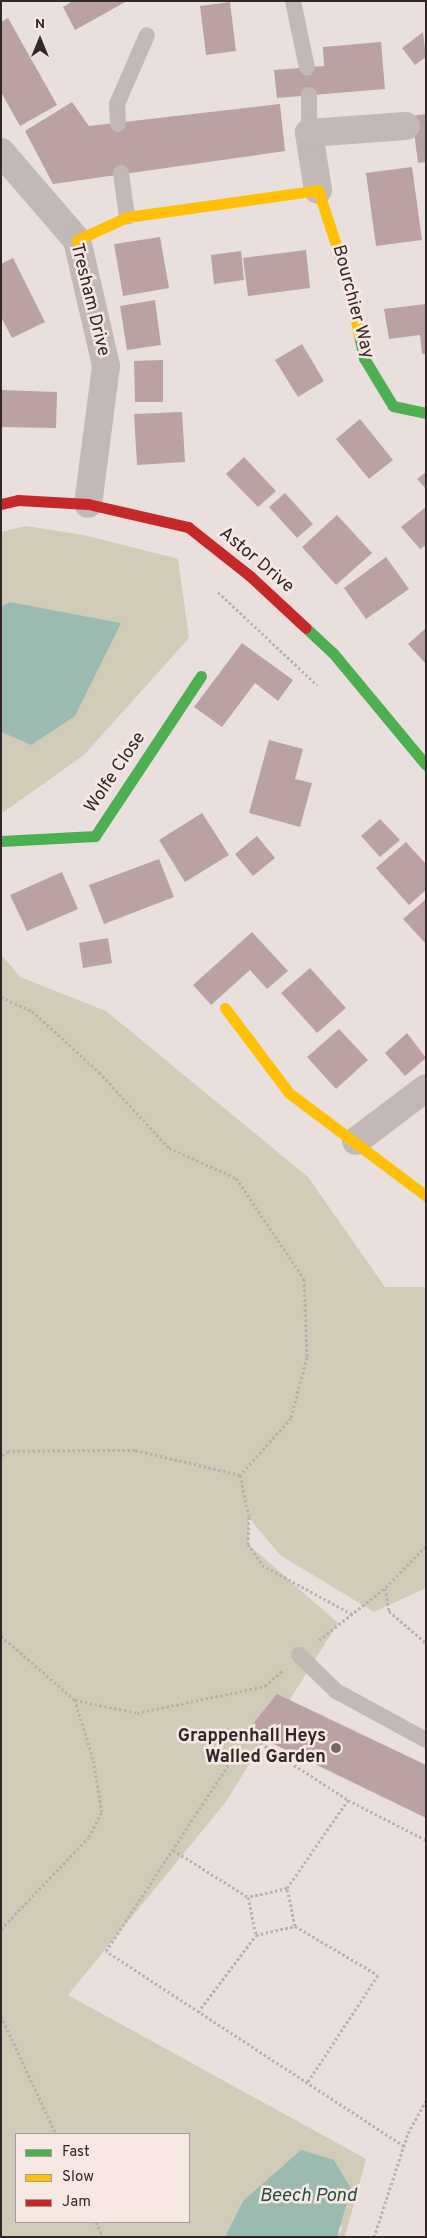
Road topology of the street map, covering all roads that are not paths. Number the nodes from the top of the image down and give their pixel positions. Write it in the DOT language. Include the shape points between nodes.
graph roads {
  1 [pos="293,1"];
  2 [pos="148,35"];
  3 [pos="306,68"];
  4 [pos="309,95"];
  5 [pos="118,124"];
  6 [pos="406,126"];
  7 [pos="309,133"];
  8 [pos="1,152"];
  9 [pos="121,173"];
  10 [pos="318,190"];
  11 [pos="127,217"];
  12 [pos="77,240"];
  13 [pos="426,413"];
  14 [pos="1,504"];
  15 [pos="88,504"];
  16 [pos="201,676"];
  17 [pos="426,765"];
  18 [pos="1,841"];
  19 [pos="225,1008"];
  20 [pos="426,1088"];
  21 [pos="356,1140"];
  22 [pos="426,1196"];
  23 [pos="299,1655"];
  24 [pos="426,1740"];
  1 -- 3 [label="lane"];
  2 -- 5 [label="lane" via="117,104"];
  4 -- 7 [label="lane"];
  6 -- 7 [label="street"];
  7 -- 10 [label="street, Bourchier Way"];
  8 -- 12 [label="street, Tresham Drive"];
  9 -- 11 [label="lane"];
  10 -- 11 [label="street"];
  10 -- 13 [label="street, Bourchier Way" via="347,278 364,358 393,406"];
  11 -- 12 [label="street"];
  12 -- 15 [label="street, Tresham Drive" via="106,366"];
  14 -- 15 [label="street, Astor Drive" via="18,500"];
  15 -- 17 [label="street, Astor Drive" via="188,527 271,595 333,653"];
  16 -- 18 [label="street, Wolfe Close" via="95,836"];
  19 -- 21 [label="street" via="289,1093"];
  20 -- 21 [label="street"];
  21 -- 22 [label="street"];
  23 -- 24 [label="lane" via="336,1691"];
}
